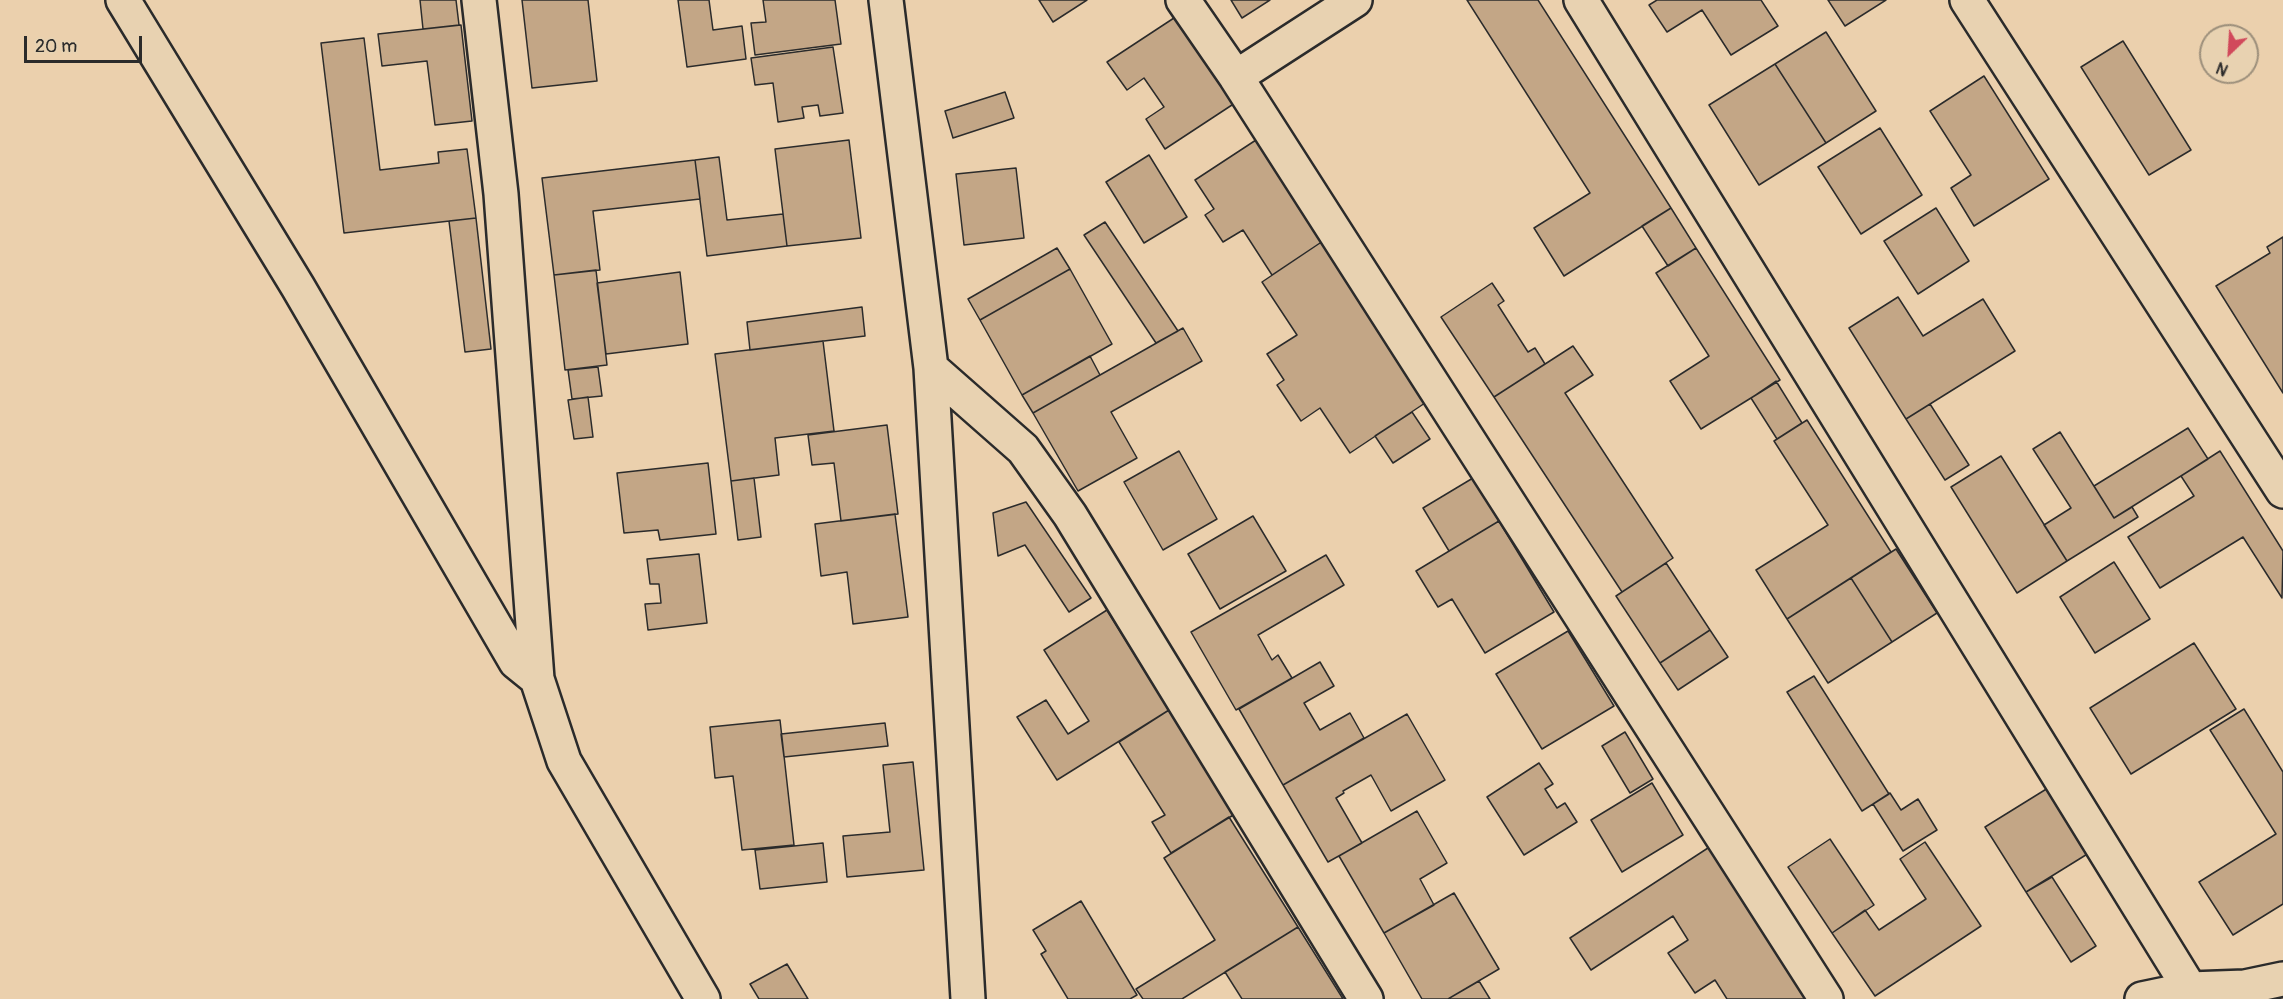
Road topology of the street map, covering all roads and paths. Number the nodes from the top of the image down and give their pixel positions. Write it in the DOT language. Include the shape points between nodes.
graph roads {
  1 [pos="123,0"];
  2 [pos="479,0"];
  3 [pos="886,0"];
  4 [pos="1183,0"];
  5 [pos="1355,0"];
  6 [pos="1581,0"];
  7 [pos="1967,0"];
  8 [pos="1236,77"];
  9 [pos="931,369"];
  10 [pos="2283,491"];
  11 [pos="537,679"];
  12 [pos="2283,979"];
  13 [pos="2190,989"];
  14 [pos="2246,993"];
  15 [pos="703,999"];
  16 [pos="968,999"];
  17 [pos="1366,999"];
  18 [pos="1826,999"];
  19 [pos="2142,999"];
  1 -- 11 [label="street" via="298,287 516,662"];
  2 -- 11 [label="street" via="501,194"];
  3 -- 9 [label="street"];
  4 -- 8 [label="street"];
  5 -- 8 [label="street"];
  6 -- 13 [label="street"];
  7 -- 10 [label="street"];
  8 -- 18 [label="street"];
  9 -- 16 [label="street"];
  9 -- 17 [label="street" via="1023,449 1070,515"];
  11 -- 15 [label="street" via="564,761"];
  12 -- 14 [label="street"];
  13 -- 14 [label="street"];
  13 -- 19 [label="street"];
}
